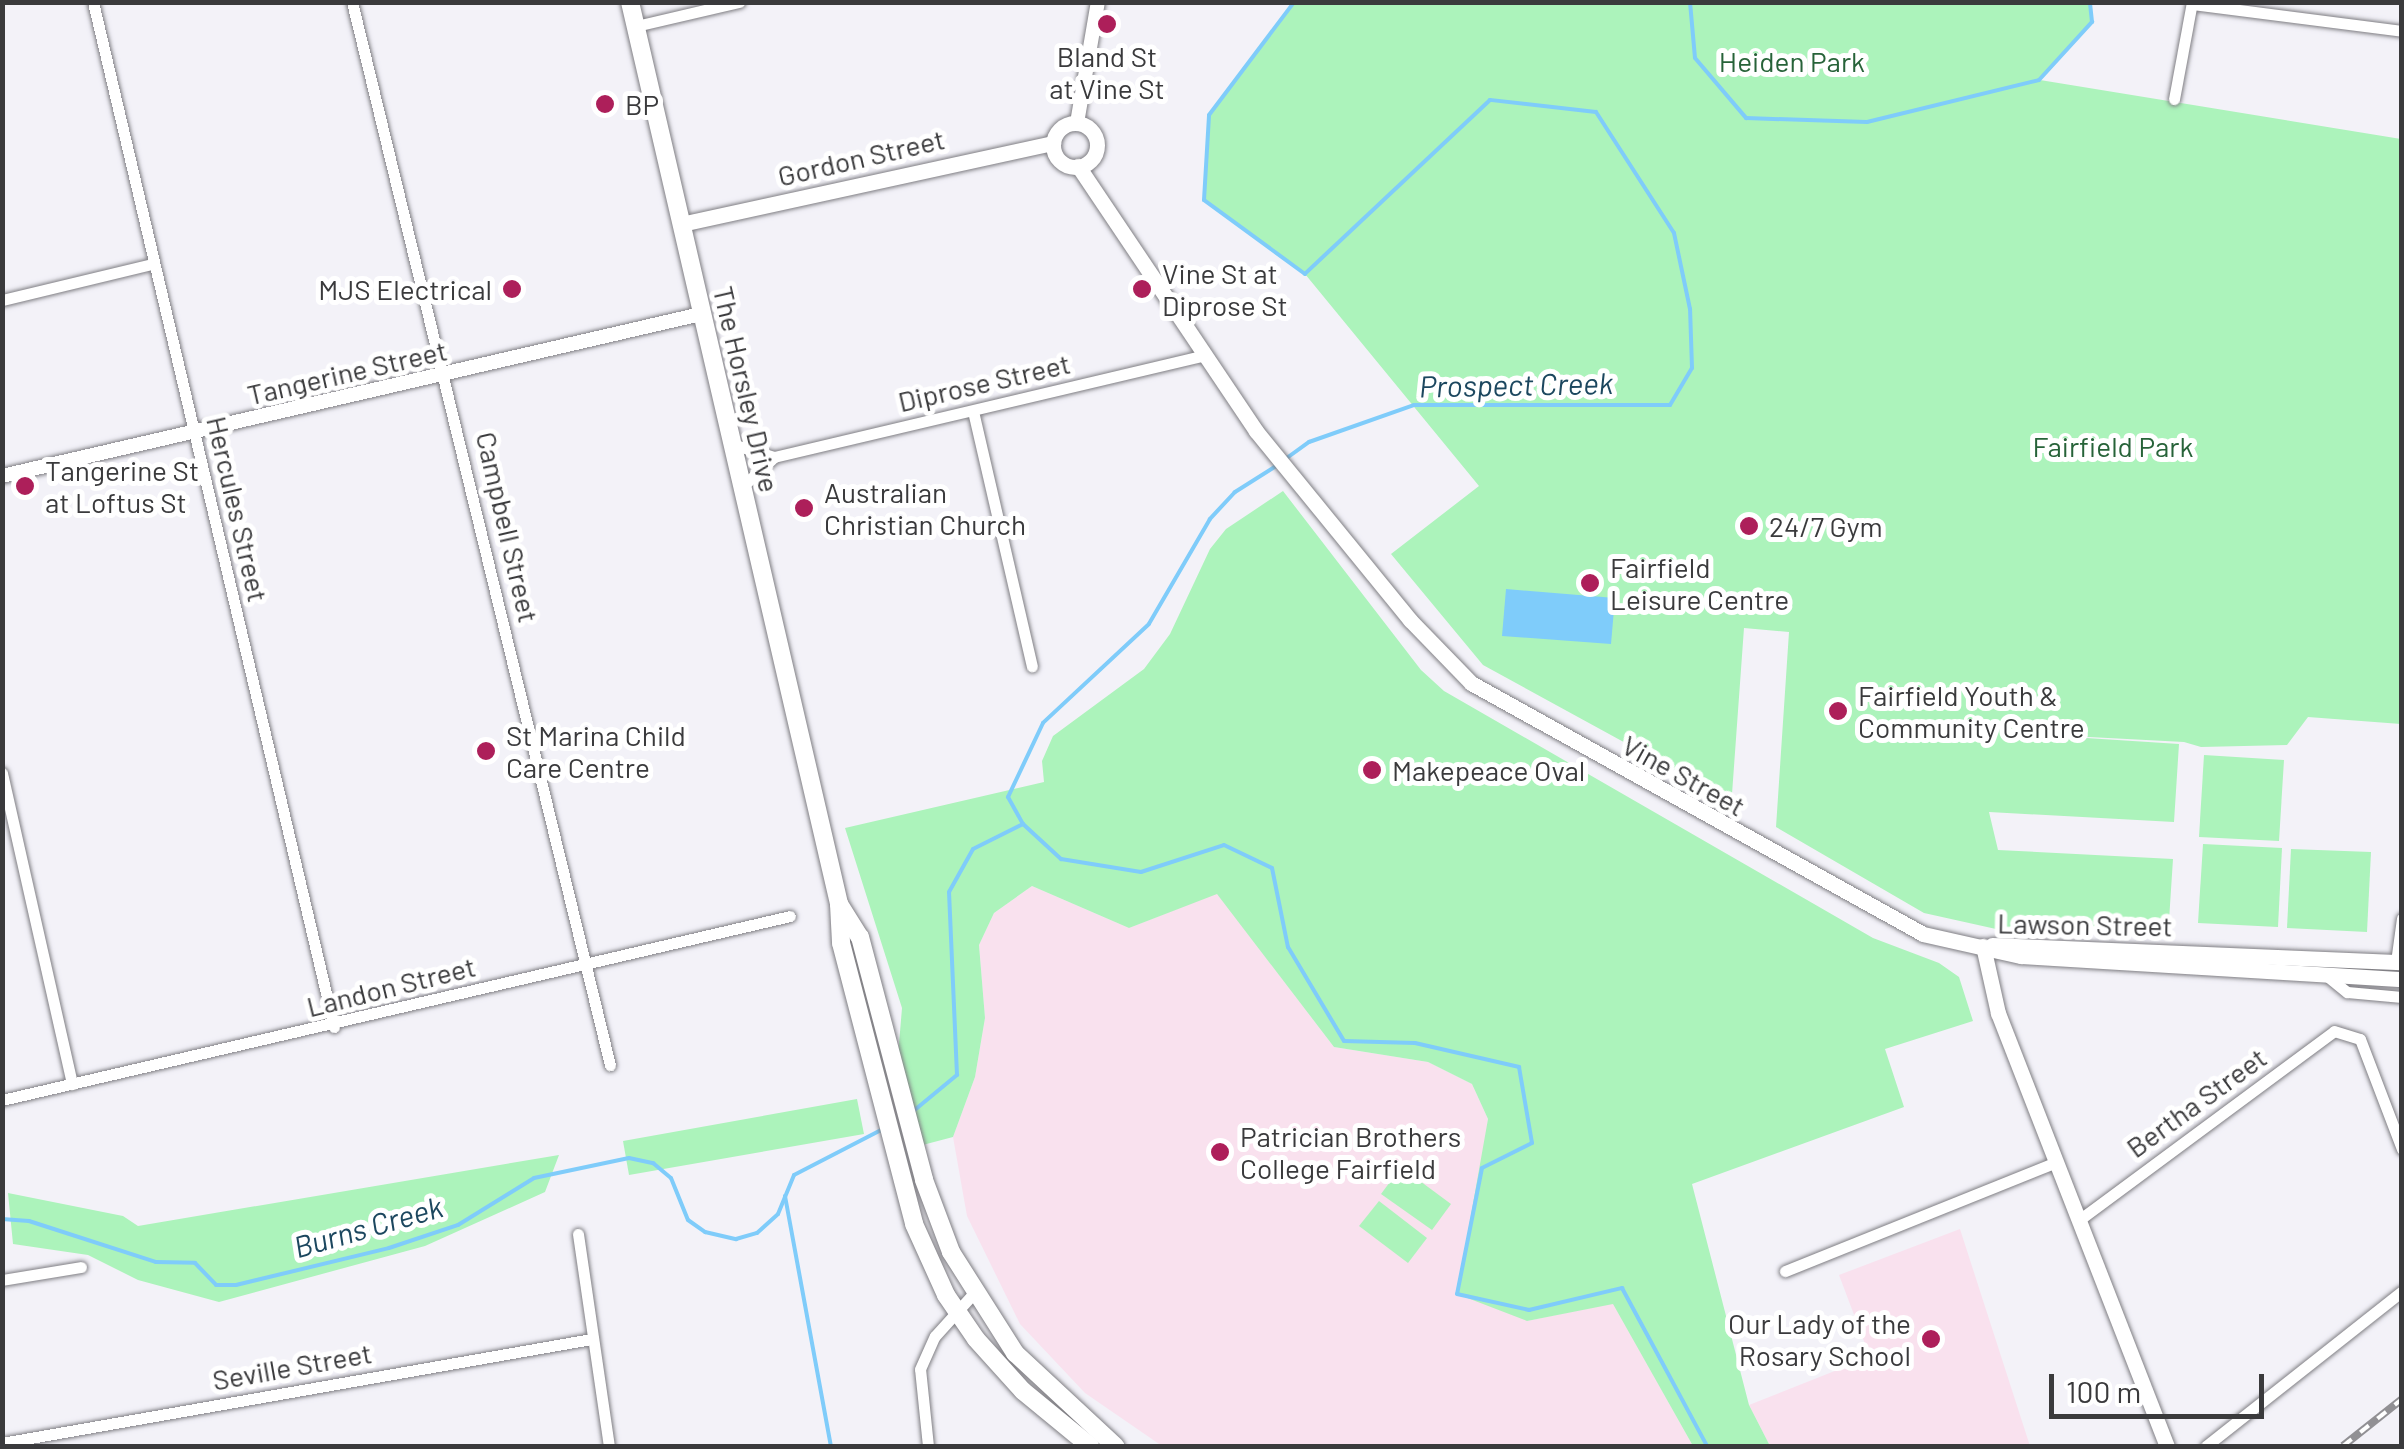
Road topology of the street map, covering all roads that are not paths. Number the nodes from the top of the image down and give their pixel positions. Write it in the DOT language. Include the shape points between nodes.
graph roads {
  1 [pos="94,2"];
  2 [pos="352,2"];
  3 [pos="630,2"];
  4 [pos="739,2"];
  5 [pos="1098,2"];
  6 [pos="2192,3"];
  7 [pos="636,26"];
  8 [pos="2402,31"];
  9 [pos="2174,99"];
  10 [pos="1077,123"];
  11 [pos="1053,143"];
  12 [pos="1078,166"];
  13 [pos="681,224"];
  14 [pos="152,264"];
  15 [pos="2,300"];
  16 [pos="701,314"];
  17 [pos="1206,355"];
  18 [pos="444,375"];
  19 [pos="973,411"];
  20 [pos="194,432"];
  21 [pos="732,444"];
  22 [pos="774,458"];
  23 [pos="2,476"];
  24 [pos="742,488"];
  25 [pos="1032,666"];
  26 [pos="2,773"];
  27 [pos="839,904"];
  28 [pos="790,916"];
  29 [pos="2402,918"];
  30 [pos="1983,946"];
  31 [pos="2398,962"];
  32 [pos="581,965"];
  33 [pos="2324,974"];
  34 [pos="2402,979"];
  35 [pos="2402,997"];
  36 [pos="334,1027"];
  37 [pos="610,1065"];
  38 [pos="72,1084"];
  39 [pos="2,1100"];
  40 [pos="2402,1149"];
  41 [pos="2056,1162"];
  42 [pos="2079,1220"];
  43 [pos="578,1234"];
  44 [pos="80,1266"];
  45 [pos="1784,1271"];
  46 [pos="2,1280"];
  47 [pos="2402,1291"];
  48 [pos="973,1294"];
  49 [pos="957,1312"];
  50 [pos="592,1339"];
  51 [pos="2,1443"];
  52 [pos="609,1446"];
  53 [pos="928,1446"];
  54 [pos="1090,1446"];
  55 [pos="1115,1446"];
  56 [pos="2166,1446"];
  57 [pos="2206,1446"];
  1 -- 14 [label="street, Hercules Street"];
  2 -- 18 [label="street, Campbell Street" via="434,358"];
  3 -- 7 [label="main road, The Horsley Drive"];
  4 -- 7 [label="street"];
  5 -- 10 [label="street"];
  6 -- 8 [label="street"];
  6 -- 9 [label="street"];
  7 -- 13 [label="main road, The Horsley Drive"];
  10 -- 11 [label="main road" via="1058,130"];
  10 -- 12 [label="main road" via="1094,134 1097,148"];
  11 -- 12 [label="main road" via="1060,160"];
  11 -- 13 [label="main road, Gordon Street"];
  12 -- 17 [label="main road, Vine Street"];
  13 -- 16 [label="main road, The Horsley Drive"];
  14 -- 15 [label="street"];
  14 -- 20 [label="street, Hercules Street"];
  16 -- 18 [label="street, Tangerine Street"];
  16 -- 21 [label="main road, The Horsley Drive"];
  17 -- 19 [label="street, Diprose Street"];
  17 -- 30 [label="main road, Vine Street" via="1305,494 1471,684 1894,922"];
  18 -- 20 [label="street, Tangerine Street"];
  18 -- 32 [label="street, Campbell Street"];
  19 -- 22 [label="street, Diprose Street"];
  19 -- 25 [label="street"];
  20 -- 23 [label="street, Tangerine Street"];
  20 -- 36 [label="street, Hercules Street"];
  21 -- 22 [label="street"];
  21 -- 24 [label="main road, The Horsley Drive"];
  22 -- 24 [label="street, Diprose Street"];
  24 -- 27 [label="main road, The Horsley Drive"];
  26 -- 38 [label="street"];
  27 -- 48 [label="main road, The Horsley Drive" via="860,936 934,1211"];
  27 -- 49 [label="main road, The Horsley Drive" via="841,942 918,1236"];
  28 -- 32 [label="street, Landon Street"];
  29 -- 31 [label="street"];
  30 -- 31 [label="main road, Lawson Street" via="2022,942"];
  30 -- 33 [label="main road, Lawson Street" via="2021,956"];
  30 -- 41 [label="main road" via="1998,1013"];
  32 -- 36 [label="street, Landon Street"];
  32 -- 37 [label="street, Campbell Street"];
  33 -- 34 [label="main road, Lawson Street"];
  33 -- 35 [label="street, Lawson Street" via="2347,992"];
  36 -- 38 [label="street, Landon Street"];
  38 -- 39 [label="street, Landon Street"];
  40 -- 42 [label="street, Bertha Street" via="2360,1040 2334,1031"];
  41 -- 42 [label="main road"];
  41 -- 45 [label="street"];
  42 -- 56 [label="main road"];
  43 -- 50 [label="street"];
  44 -- 46 [label="street"];
  47 -- 57 [label="street"];
  48 -- 49 [label="street"];
  48 -- 55 [label="main road, The Horsley Drive" via="1046,1387"];
  49 -- 53 [label="street" via="920,1369"];
  49 -- 54 [label="main road, The Horsley Drive" via="1023,1391"];
  50 -- 51 [label="street, Seville Street"];
  50 -- 52 [label="street"];
}
